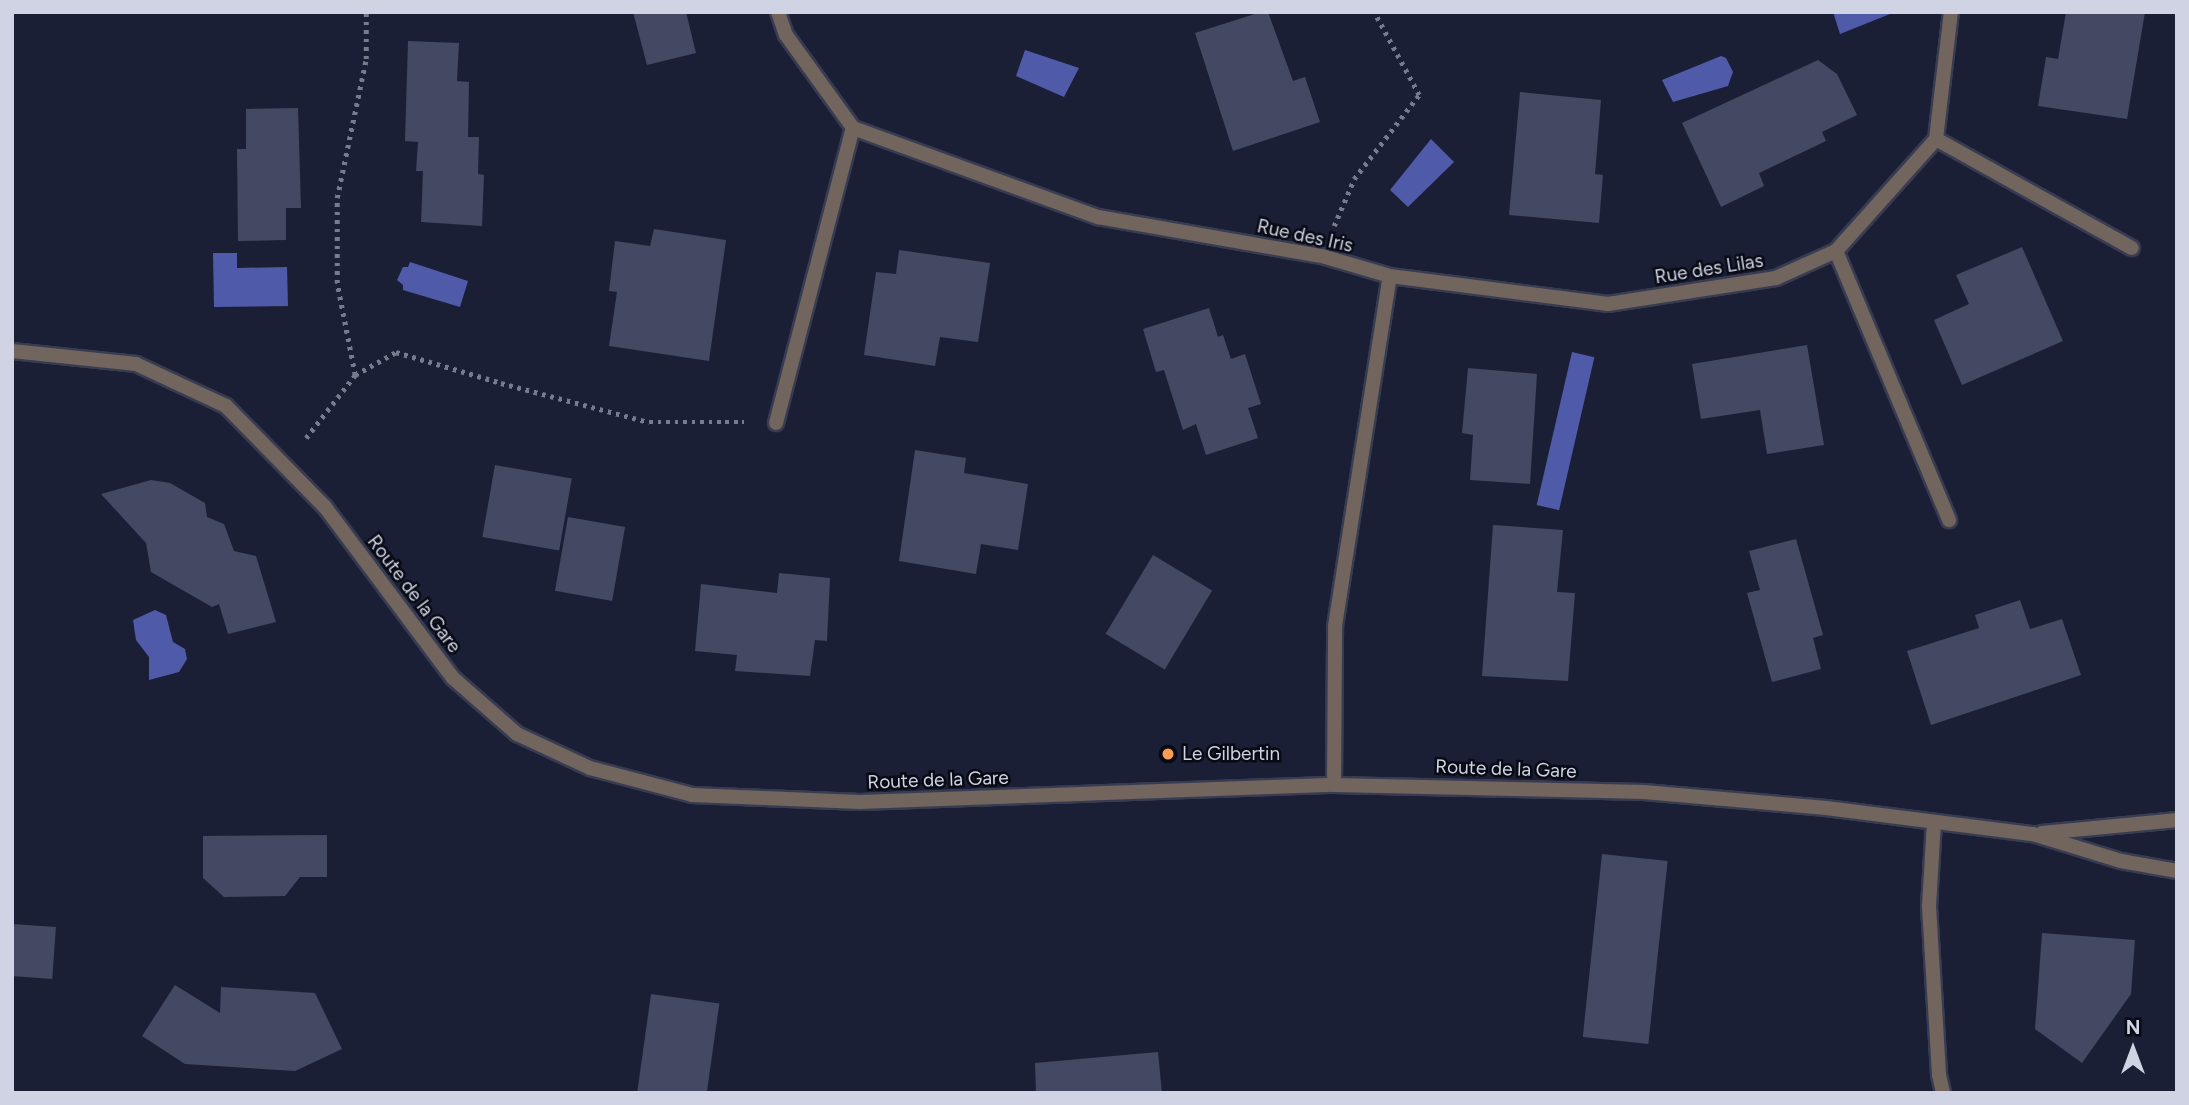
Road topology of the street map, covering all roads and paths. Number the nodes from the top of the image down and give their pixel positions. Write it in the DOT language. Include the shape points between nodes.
graph roads {
  1 [pos="366,12"];
  2 [pos="778,12"];
  3 [pos="1374,12"];
  4 [pos="1951,12"];
  5 [pos="853,128"];
  6 [pos="1936,139"];
  7 [pos="2132,248"];
  8 [pos="1836,251"];
  9 [pos="1322,257"];
  10 [pos="1390,276"];
  11 [pos="12,351"];
  12 [pos="355,375"];
  13 [pos="776,423"];
  14 [pos="285,465"];
  15 [pos="1949,520"];
  16 [pos="1334,785"];
  17 [pos="2177,820"];
  18 [pos="1934,822"];
  19 [pos="2034,834"];
  20 [pos="2177,871"];
  21 [pos="1943,1093"];
  1 -- 12 [label="path" via="366,59 337,198 337,283"];
  2 -- 5 [label="street" via="786,35"];
  3 -- 9 [label="path" via="1419,94 1354,178"];
  4 -- 6 [label="street"];
  5 -- 9 [label="street, Rue des Iris" via="1098,217"];
  5 -- 13 [label="street"];
  6 -- 7 [label="street"];
  6 -- 8 [label="street, Rue des Lilas"];
  8 -- 10 [label="street, Rue des Lilas" via="1776,278 1608,304"];
  8 -- 15 [label="street"];
  9 -- 10 [label="street, Rue des Iris"];
  10 -- 16 [label="street" via="1335,626"];
  11 -- 14 [label="street, Route de la Gare" via="136,364 226,406"];
  12 -- 13 [label="path" via="396,352 649,422"];
  12 -- 14 [label="path"];
  14 -- 16 [label="street, Route de la Gare" via="325,507 453,678 517,734 590,768 692,795 860,802"];
  16 -- 18 [label="street, Route de la Gare" via="1644,792"];
  17 -- 19 [label="street, Route de la Gare"];
  18 -- 19 [label="street, Route de la Gare"];
  18 -- 21 [label="street" via="1929,906"];
  19 -- 20 [label="street, Route de la Gare" via="2120,861"];
}
